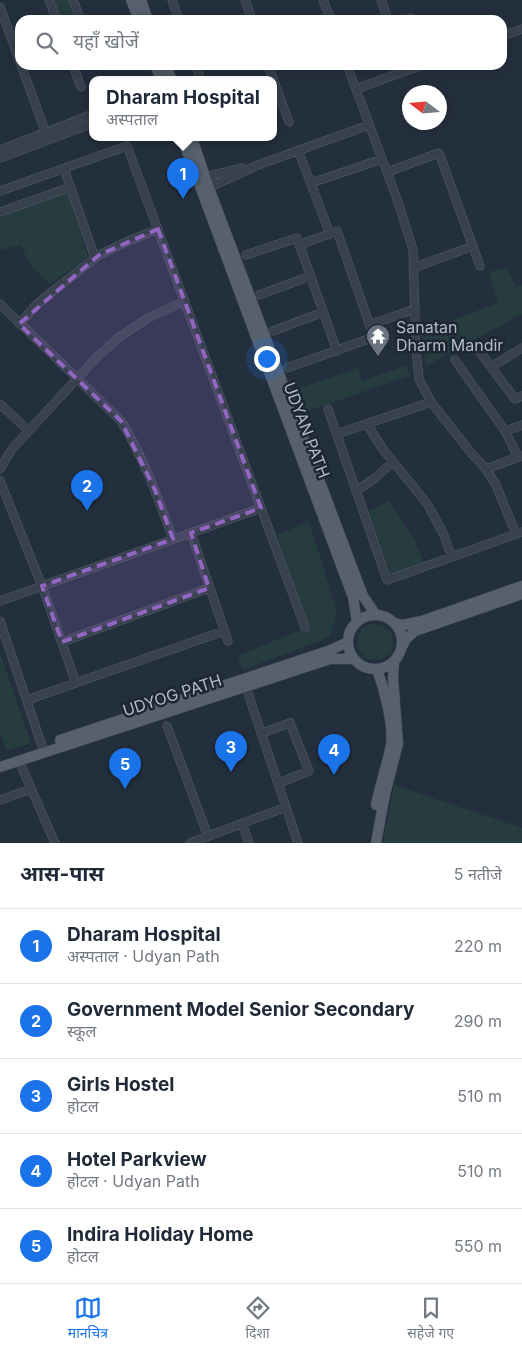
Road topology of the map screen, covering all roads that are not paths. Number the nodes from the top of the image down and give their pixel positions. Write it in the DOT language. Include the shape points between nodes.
graph roads {
  1 [pos="49,0"];
  2 [pos="73,0"];
  3 [pos="132,0"];
  4 [pos="141,0"];
  5 [pos="172,0"];
  6 [pos="245,0"];
  7 [pos="323,0"];
  8 [pos="381,0"];
  9 [pos="0,7"];
  10 [pos="55,15"];
  11 [pos="79,15"];
  12 [pos="137,15"];
  13 [pos="146,15"];
  14 [pos="177,15"];
  15 [pos="250,15"];
  16 [pos="328,15"];
  17 [pos="386,15"];
  18 [pos="522,29"];
  19 [pos="507,34"];
  20 [pos="15,50"];
  21 [pos="22,70"];
  22 [pos="75,70"];
  23 [pos="349,70"];
  24 [pos="408,70"];
  25 [pos="81,87"];
  26 [pos="277,87"];
  27 [pos="356,89"];
  28 [pos="282,102"];
  29 [pos="277,104"];
  30 [pos="89,116"];
  31 [pos="289,122"];
  32 [pos="89,123"];
  33 [pos="370,125"];
  34 [pos="47,136"];
  35 [pos="183,141"];
  36 [pos="193,141"];
  37 [pos="0,150"];
  38 [pos="298,150"];
  39 [pos="0,158"];
  40 [pos="382,159"];
  41 [pos="258,164"];
  42 [pos="64,169"];
  43 [pos="387,172"];
  44 [pos="201,178"];
  45 [pos="311,183"];
  46 [pos="71,187"];
  47 [pos="205,189"];
  48 [pos="0,190"];
  49 [pos="0,212"];
  50 [pos="158,229"];
  51 [pos="330,234"];
  52 [pos="299,245"];
  53 [pos="473,246"];
  54 [pos="246,255"];
  55 [pos="95,258"];
  56 [pos="480,266"];
  57 [pos="413,268"];
  58 [pos="310,276"];
  59 [pos="258,295"];
  60 [pos="184,301"];
  61 [pos="0,304"];
  62 [pos="415,309"];
  63 [pos="323,312"];
  64 [pos="19,324"];
  65 [pos="369,325"];
  66 [pos="273,330"];
  67 [pos="477,348"];
  68 [pos="522,348"];
  69 [pos="337,351"];
  70 [pos="455,360"];
  71 [pos="491,367"];
  72 [pos="287,368"];
  73 [pos="77,380"];
  74 [pos="522,396"];
  75 [pos="431,402"];
  76 [pos="0,404"];
  77 [pos="328,409"];
  78 [pos="368,424"];
  79 [pos="522,425"];
  80 [pos="28,431"];
  81 [pos="505,431"];
  82 [pos="337,434"];
  83 [pos="520,456"];
  84 [pos="394,462"];
  85 [pos="0,469"];
  86 [pos="486,469"];
  87 [pos="0,481"];
  88 [pos="356,491"];
  89 [pos="260,508"];
  90 [pos="191,533"];
  91 [pos="519,533"];
  92 [pos="173,539"];
  93 [pos="452,557"];
  94 [pos="42,586"];
  95 [pos="522,586"];
  96 [pos="209,588"];
  97 [pos="522,594"];
  98 [pos="0,602"];
  99 [pos="376,615"];
  100 [pos="0,621"];
  101 [pos="357,622"];
  102 [pos="395,623"];
  103 [pos="304,627"];
  104 [pos="224,631"];
  105 [pos="228,641"];
  106 [pos="62,642"];
  107 [pos="348,642"];
  108 [pos="403,645"];
  109 [pos="354,659"];
  110 [pos="394,662"];
  111 [pos="376,670"];
  112 [pos="76,683"];
  113 [pos="246,686"];
  114 [pos="26,700"];
  115 [pos="167,726"];
  116 [pos="262,734"];
  117 [pos="42,746"];
  118 [pos="0,760"];
  119 [pos="19,761"];
  120 [pos="0,767"];
  121 [pos="278,783"];
  122 [pos="31,789"];
  123 [pos="0,800"];
  124 [pos="286,807"];
  125 [pos="242,823"];
  126 [pos="208,836"];
  127 [pos="55,843"];
  128 [pos="190,843"];
  129 [pos="249,843"];
  130 [pos="298,843"];
  131 [pos="370,843"];
  132 [pos="376,843"];
  1 -- 10 [label="street"];
  2 -- 11 [label="street"];
  3 -- 12 [label="main road"];
  4 -- 13 [label="main road"];
  5 -- 14 [label="street"];
  6 -- 15 [label="street"];
  7 -- 16 [label="street"];
  8 -- 17 [label="street"];
  9 -- 20 [label="street"];
  18 -- 19 [label="street"];
  21 -- 34 [label="street"];
  22 -- 25 [label="street"];
  23 -- 27 [label="street"];
  24 -- 27 [label="street"];
  26 -- 28 [label="street"];
  27 -- 33 [label="street"];
  28 -- 29 [label="street"];
  28 -- 31 [label="street"];
  30 -- 34 [label="street"];
  32 -- 34 [label="street"];
  33 -- 38 [label="street"];
  33 -- 40 [label="street"];
  34 -- 37 [label="street"];
  34 -- 39 [label="street"];
  35 -- 44 [label="main road, UDYAN PATH"];
  36 -- 44 [label="main road, UDYAN PATH"];
  38 -- 41 [label="street"];
  38 -- 45 [label="street"];
  40 -- 43 [label="street"];
  40 -- 45 [label="street"];
  41 -- 44 [label="street"];
  41 -- 47 [label="street"];
  42 -- 46 [label="street"];
  42 -- 48 [label="street"];
  42 -- 50 [label="street" via="128,146"];
  43 -- 53 [label="street" via="439,153"];
  43 -- 57 [label="street" via="413,250"];
  44 -- 47 [label="main road, UDYAN PATH"];
  45 -- 51 [label="street"];
  46 -- 49 [label="street"];
  46 -- 55 [label="street"];
  47 -- 99 [label="main road, UDYAN PATH" via="363,596"];
  47 -- 101 [label="main road, UDYAN PATH" via="354,597"];
  50 -- 55 [label="street"];
  50 -- 60 [label="street"];
  51 -- 52 [label="street"];
  51 -- 65 [label="street" via="337,231"];
  52 -- 54 [label="street" via="297,238"];
  52 -- 58 [label="street"];
  53 -- 56 [label="street"];
  53 -- 57 [label="street"];
  55 -- 64 [label="street" via="35,306"];
  57 -- 62 [label="street"];
  58 -- 59 [label="street"];
  58 -- 63 [label="street"];
  60 -- 73 [label="street" via="148,318 118,338"];
  60 -- 89 [label="street"];
  61 -- 64 [label="street"];
  62 -- 65 [label="street"];
  62 -- 75 [label="street" via="419,379"];
  63 -- 66 [label="street"];
  63 -- 69 [label="street"];
  64 -- 73 [label="street"];
  65 -- 69 [label="street" via="374,338"];
  67 -- 71 [label="street"];
  68 -- 71 [label="street"];
  69 -- 72 [label="street"];
  70 -- 81 [label="street"];
  71 -- 74 [label="street" via="515,399"];
  73 -- 80 [label="street"];
  73 -- 92 [label="street" via="121,421 134,442"];
  75 -- 78 [label="street"];
  75 -- 86 [label="street"];
  76 -- 80 [label="street"];
  77 -- 82 [label="street"];
  78 -- 82 [label="street"];
  78 -- 84 [label="street"];
  79 -- 81 [label="street"];
  80 -- 85 [label="street" via="12,448"];
  81 -- 83 [label="street"];
  82 -- 88 [label="street"];
  83 -- 86 [label="street"];
  84 -- 88 [label="street"];
  84 -- 93 [label="street" via="428,505"];
  86 -- 91 [label="street"];
  87 -- 94 [label="street"];
  88 -- 93 [label="street" via="387,580"];
  89 -- 90 [label="street"];
  89 -- 103 [label="street"];
  90 -- 92 [label="street"];
  90 -- 96 [label="street"];
  91 -- 93 [label="street"];
  92 -- 94 [label="street"];
  94 -- 98 [label="street"];
  94 -- 106 [label="street"];
  95 -- 102 [label="main road" via="422,620 403,625"];
  96 -- 104 [label="street"];
  96 -- 106 [label="street"];
  97 -- 108 [label="main road" via="416,631 406,638"];
  99 -- 101 [label="main road"];
  99 -- 102 [label="main road"];
  100 -- 114 [label="street"];
  101 -- 107 [label="main road"];
  102 -- 108 [label="main road"];
  104 -- 105 [label="street"];
  104 -- 112 [label="street"];
  106 -- 112 [label="street"];
  107 -- 109 [label="main road"];
  107 -- 117 [label="main road, UDYOG PATH"];
  108 -- 110 [label="main road"];
  109 -- 111 [label="main road" via="364,667"];
  109 -- 113 [label="main road, UDYOG PATH" via="330,659"];
  110 -- 111 [label="main road"];
  110 -- 132 [label="main road" via="398,744"];
  111 -- 131 [label="main road" via="388,706 391,743"];
  112 -- 114 [label="street"];
  113 -- 116 [label="street"];
  113 -- 119 [label="main road, UDYOG PATH"];
  114 -- 117 [label="street"];
  115 -- 126 [label="street"];
  116 -- 121 [label="street"];
  116 -- 121 [label="street" via="290,723 310,771"];
  117 -- 118 [label="main road, UDYOG PATH"];
  119 -- 120 [label="main road, UDYOG PATH"];
  119 -- 122 [label="street"];
  121 -- 124 [label="street"];
  122 -- 123 [label="street"];
  122 -- 127 [label="street"];
  124 -- 125 [label="street"];
  124 -- 130 [label="street"];
  125 -- 126 [label="street"];
  125 -- 129 [label="street"];
  126 -- 128 [label="street"];
}
